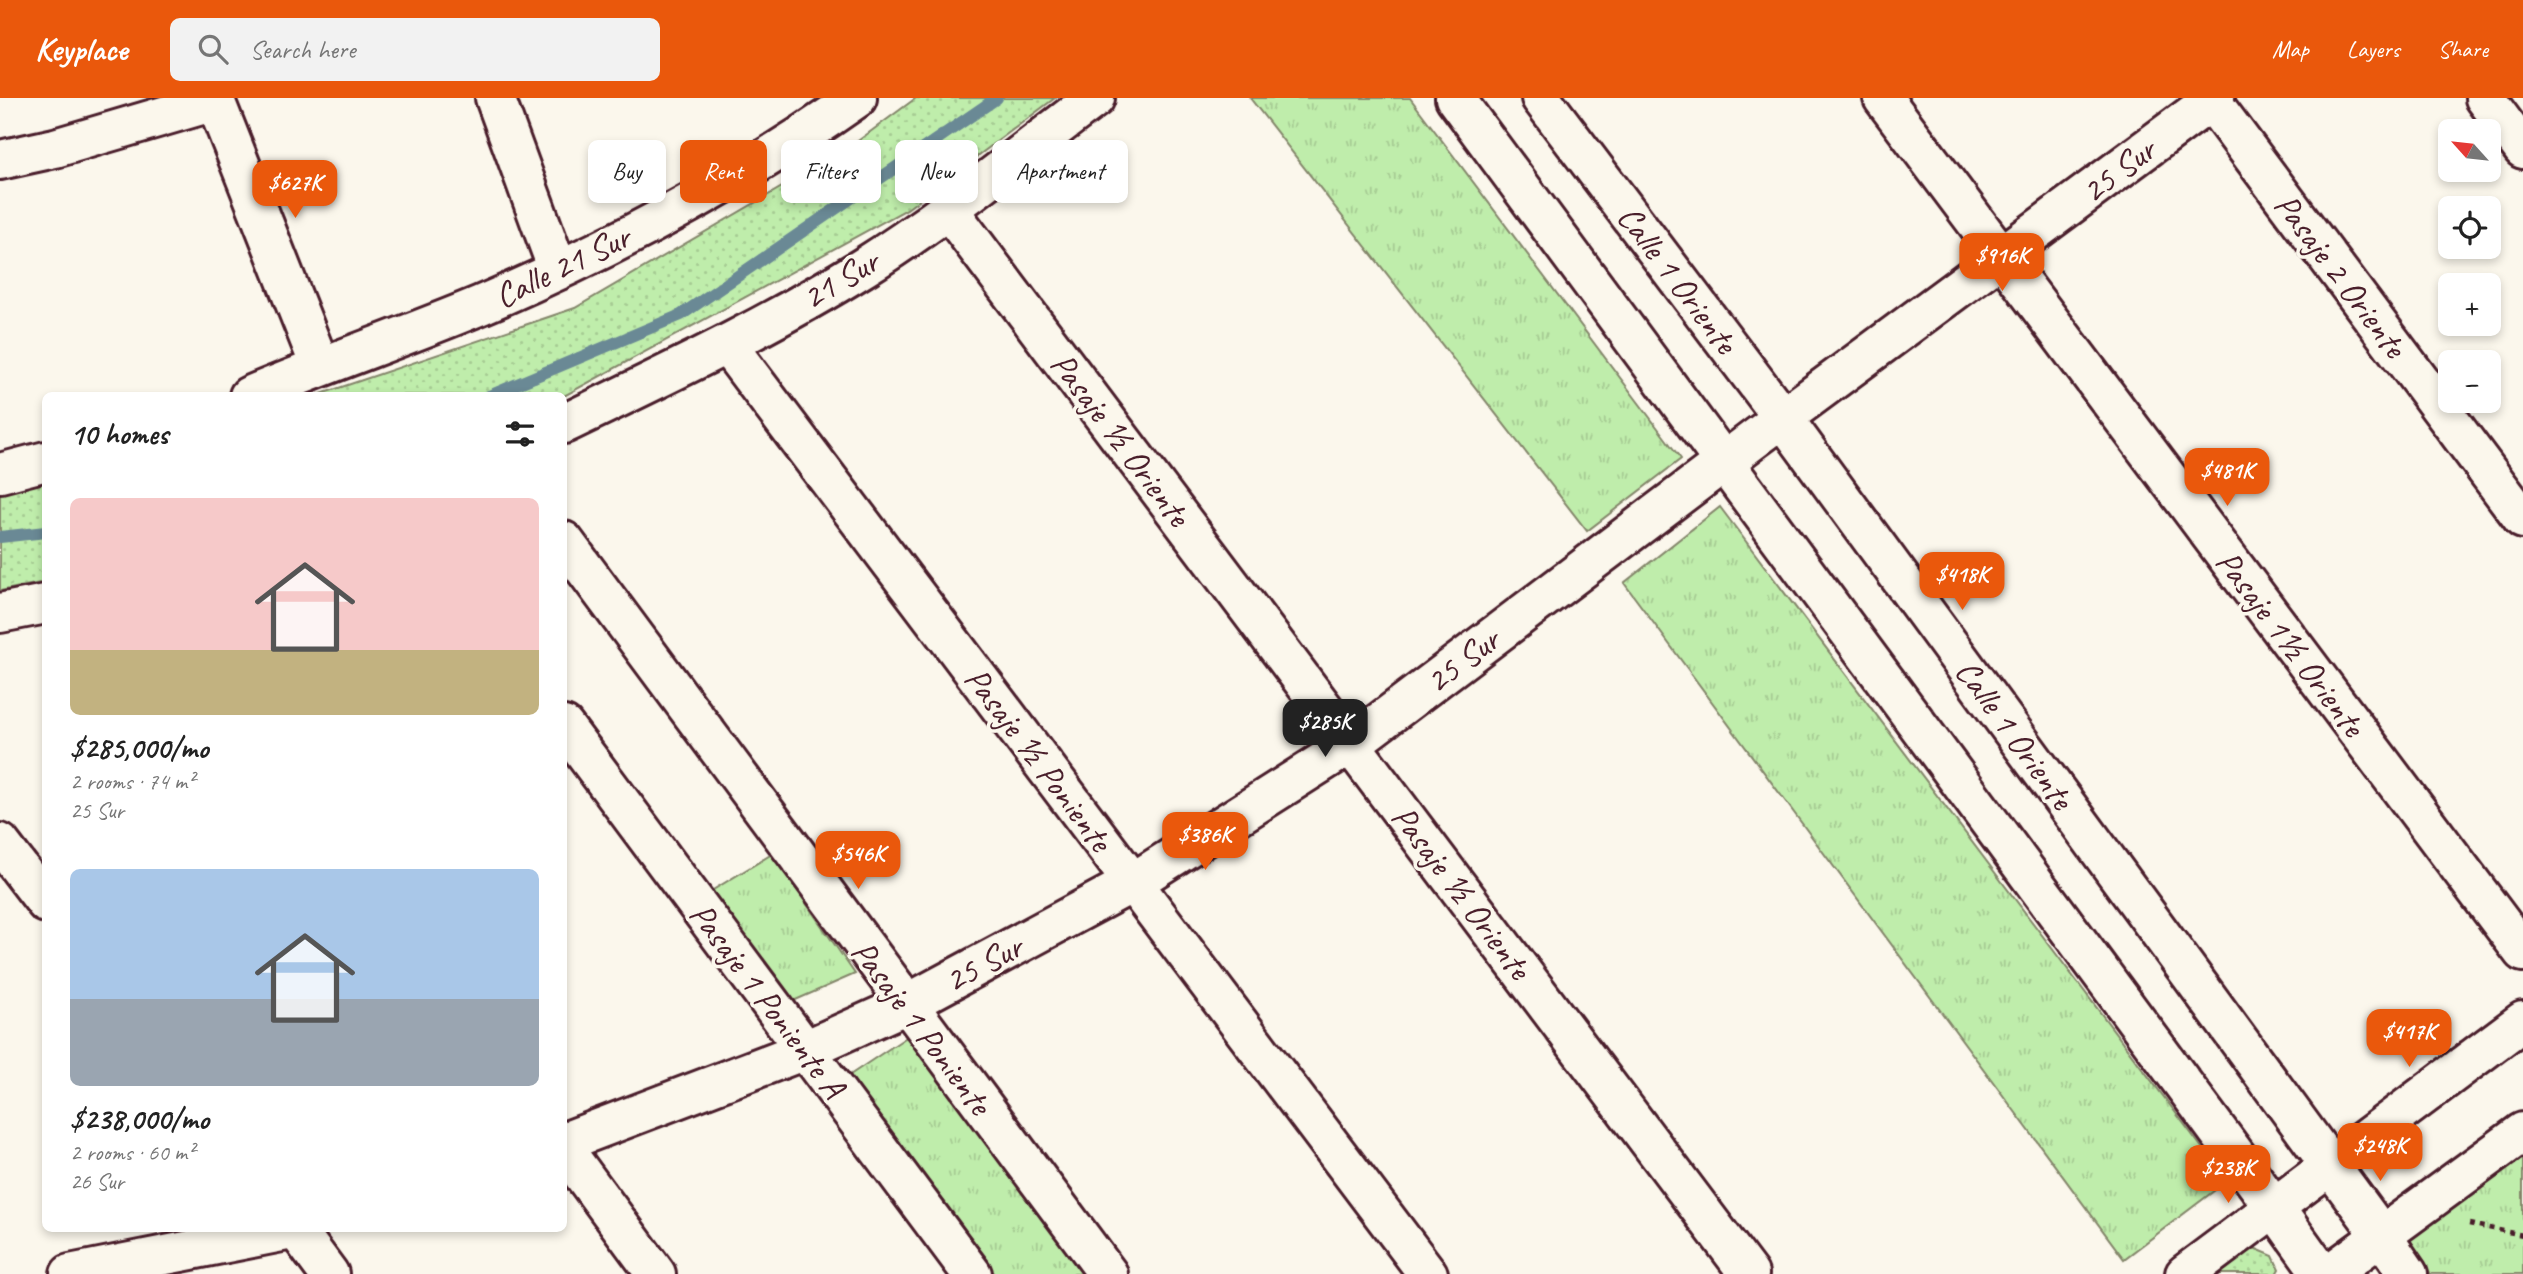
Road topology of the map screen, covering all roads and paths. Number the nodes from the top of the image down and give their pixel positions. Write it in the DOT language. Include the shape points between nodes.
graph roads {
  1 [pos="495,98"];
  2 [pos="857,98"];
  3 [pos="1096,98"];
  4 [pos="1455,98"];
  5 [pos="1541,98"];
  6 [pos="1883,98"];
  7 [pos="2485,98"];
  8 [pos="215,99"];
  9 [pos="2212,99"];
  10 [pos="2523,149"];
  11 [pos="0,160"];
  12 [pos="948,209"];
  13 [pos="2002,257"];
  14 [pos="558,270"];
  15 [pos="727,345"];
  16 [pos="320,366"];
  17 [pos="258,392"];
  18 [pos="1783,418"];
  19 [pos="567,423"];
  20 [pos="42,462"];
  21 [pos="1724,463"];
  22 [pos="0,473"];
  23 [pos="2523,519"];
  24 [pos="567,545"];
  25 [pos="42,605"];
  26 [pos="0,613"];
  27 [pos="567,730"];
  28 [pos="1351,744"];
  29 [pos="0,843"];
  30 [pos="1132,883"];
  31 [pos="42,898"];
  32 [pos="2523,952"];
  33 [pos="905,1005"];
  34 [pos="2523,1021"];
  35 [pos="805,1050"];
  36 [pos="2523,1132"];
  37 [pos="567,1141"];
  38 [pos="567,1153"];
  39 [pos="2330,1164"];
  40 [pos="2274,1207"];
  41 [pos="283,1232"];
  42 [pos="300,1232"];
  43 [pos="2382,1236"];
  44 [pos="70,1274"];
  45 [pos="329,1274"];
  46 [pos="656,1274"];
  47 [pos="972,1274"];
  48 [pos="1108,1274"];
  49 [pos="1427,1274"];
  50 [pos="1749,1274"];
  51 [pos="2185,1274"];
  52 [pos="2322,1274"];
  53 [pos="2329,1274"];
  54 [pos="2408,1274"];
  1 -- 14 [label="street"];
  2 -- 14 [label="street, Calle 21 Sur" via="705,193"];
  3 -- 12 [label="street, 21 Sur"];
  4 -- 21 [label="street, Calle 1 Oriente"];
  5 -- 18 [label="street, Calle 1 Oriente"];
  6 -- 13 [label="street, Pasaje 1½ Oriente"];
  7 -- 10 [label="street"];
  8 -- 11 [label="street"];
  8 -- 16 [label="street"];
  9 -- 13 [label="street, 25 Sur"];
  9 -- 23 [label="street, Pasaje 2 Oriente"];
  12 -- 15 [label="street, 21 Sur" via="864,267"];
  12 -- 28 [label="street, Pasaje ½ Oriente"];
  13 -- 18 [label="street, 25 Sur"];
  13 -- 32 [label="street, Pasaje 1½ Oriente"];
  14 -- 16 [label="street, Calle 21 Sur"];
  15 -- 19 [label="street, 21 Sur"];
  15 -- 30 [label="street, Pasaje ½ Poniente"];
  16 -- 17 [label="street, Calle 21 Sur"];
  18 -- 21 [label="street, 25 Sur"];
  18 -- 39 [label="street, Calle 1 Oriente"];
  20 -- 22 [label="street"];
  21 -- 28 [label="street, 25 Sur"];
  21 -- 40 [label="street, Calle 1 Oriente"];
  24 -- 33 [label="street, Pasaje 1 Poniente"];
  25 -- 26 [label="street"];
  27 -- 35 [label="street, Pasaje 1 Poniente A"];
  28 -- 30 [label="street, 25 Sur"];
  28 -- 50 [label="street, Pasaje ½ Oriente"];
  29 -- 31 [label="street"];
  30 -- 33 [label="street, 25 Sur"];
  30 -- 49 [label="street, Pasaje ½ Poniente"];
  33 -- 35 [label="street, 25 Sur"];
  33 -- 48 [label="street, Pasaje 1 Poniente"];
  34 -- 39 [label="street"];
  35 -- 37 [label="street, 25 Sur"];
  35 -- 47 [label="street, Pasaje 1 Poniente A"];
  36 -- 43 [label="street"];
  38 -- 46 [label="street"];
  39 -- 40 [label="street"];
  39 -- 43 [label="street, Calle 1 Oriente"];
  40 -- 51 [label="street"];
  40 -- 52 [label="street, Calle 1 Oriente"];
  41 -- 44 [label="street"];
  42 -- 45 [label="street"];
  43 -- 53 [label="street"];
  43 -- 54 [label="street, Calle 1 Oriente"];
}
